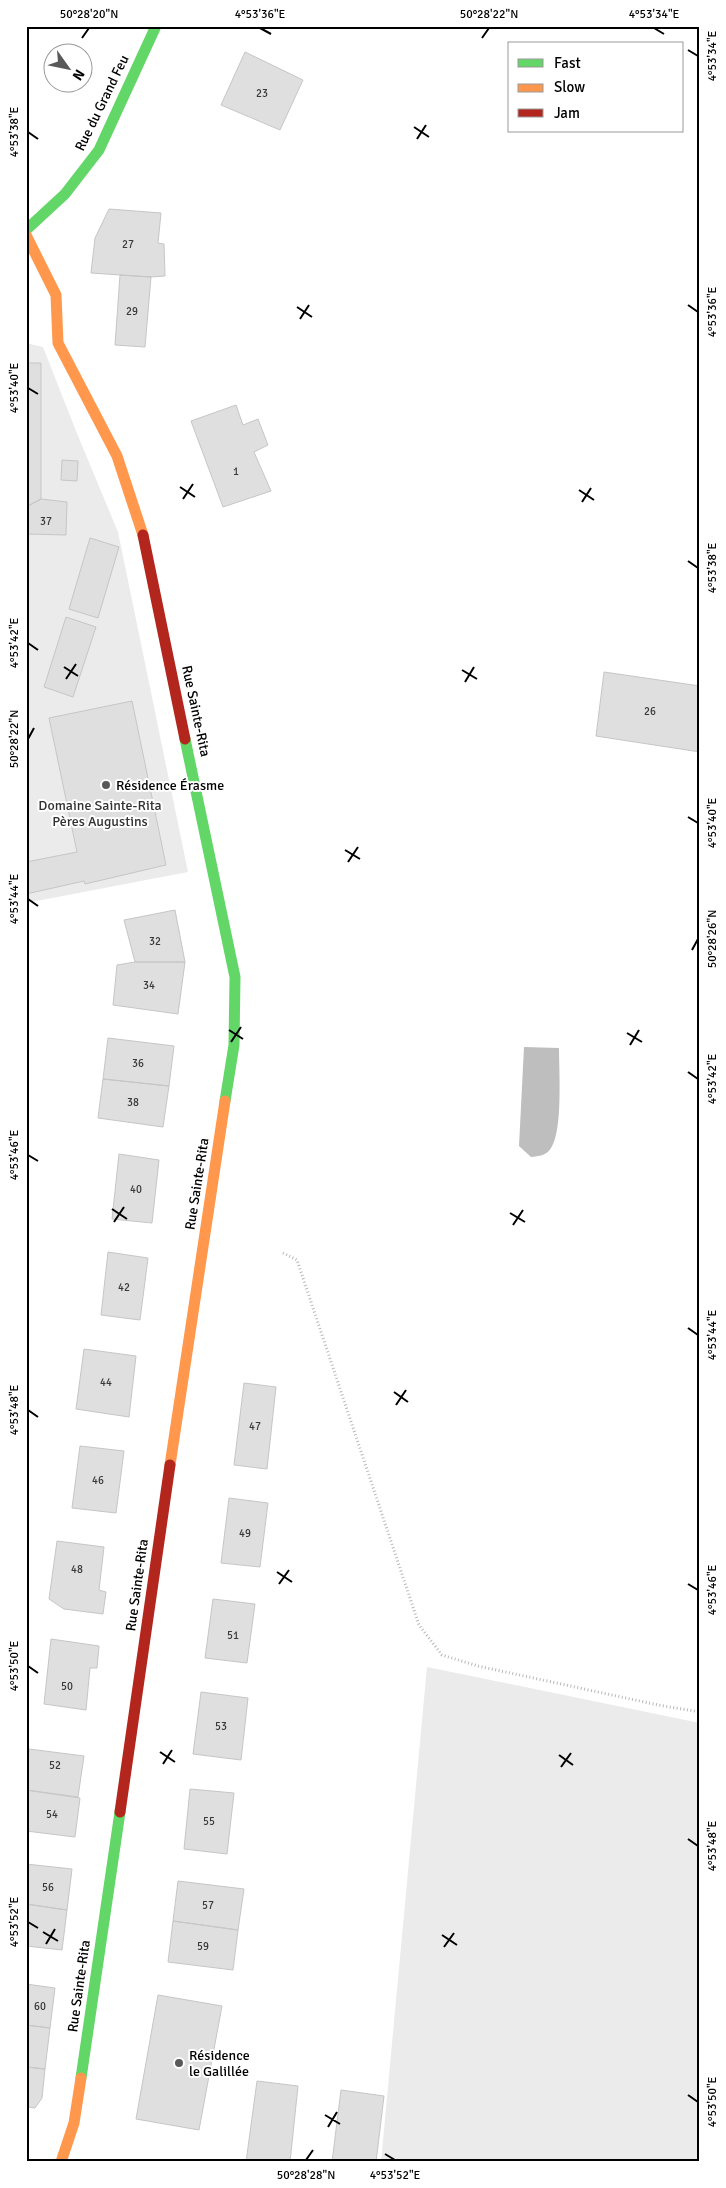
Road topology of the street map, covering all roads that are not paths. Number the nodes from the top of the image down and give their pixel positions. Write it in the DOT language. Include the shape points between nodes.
graph roads {
  1 [pos="156,26"];
  2 [pos="26,230"];
  3 [pos="26,236"];
  4 [pos="61,2162"];
  1 -- 2 [label="street, Rue du Grand Feu" via="99,150 66,194"];
  3 -- 4 [label="street, Rue Sainte-Rita" via="56,295 58,343 117,456 141,527 235,976 234,1046 74,2123"];
}
